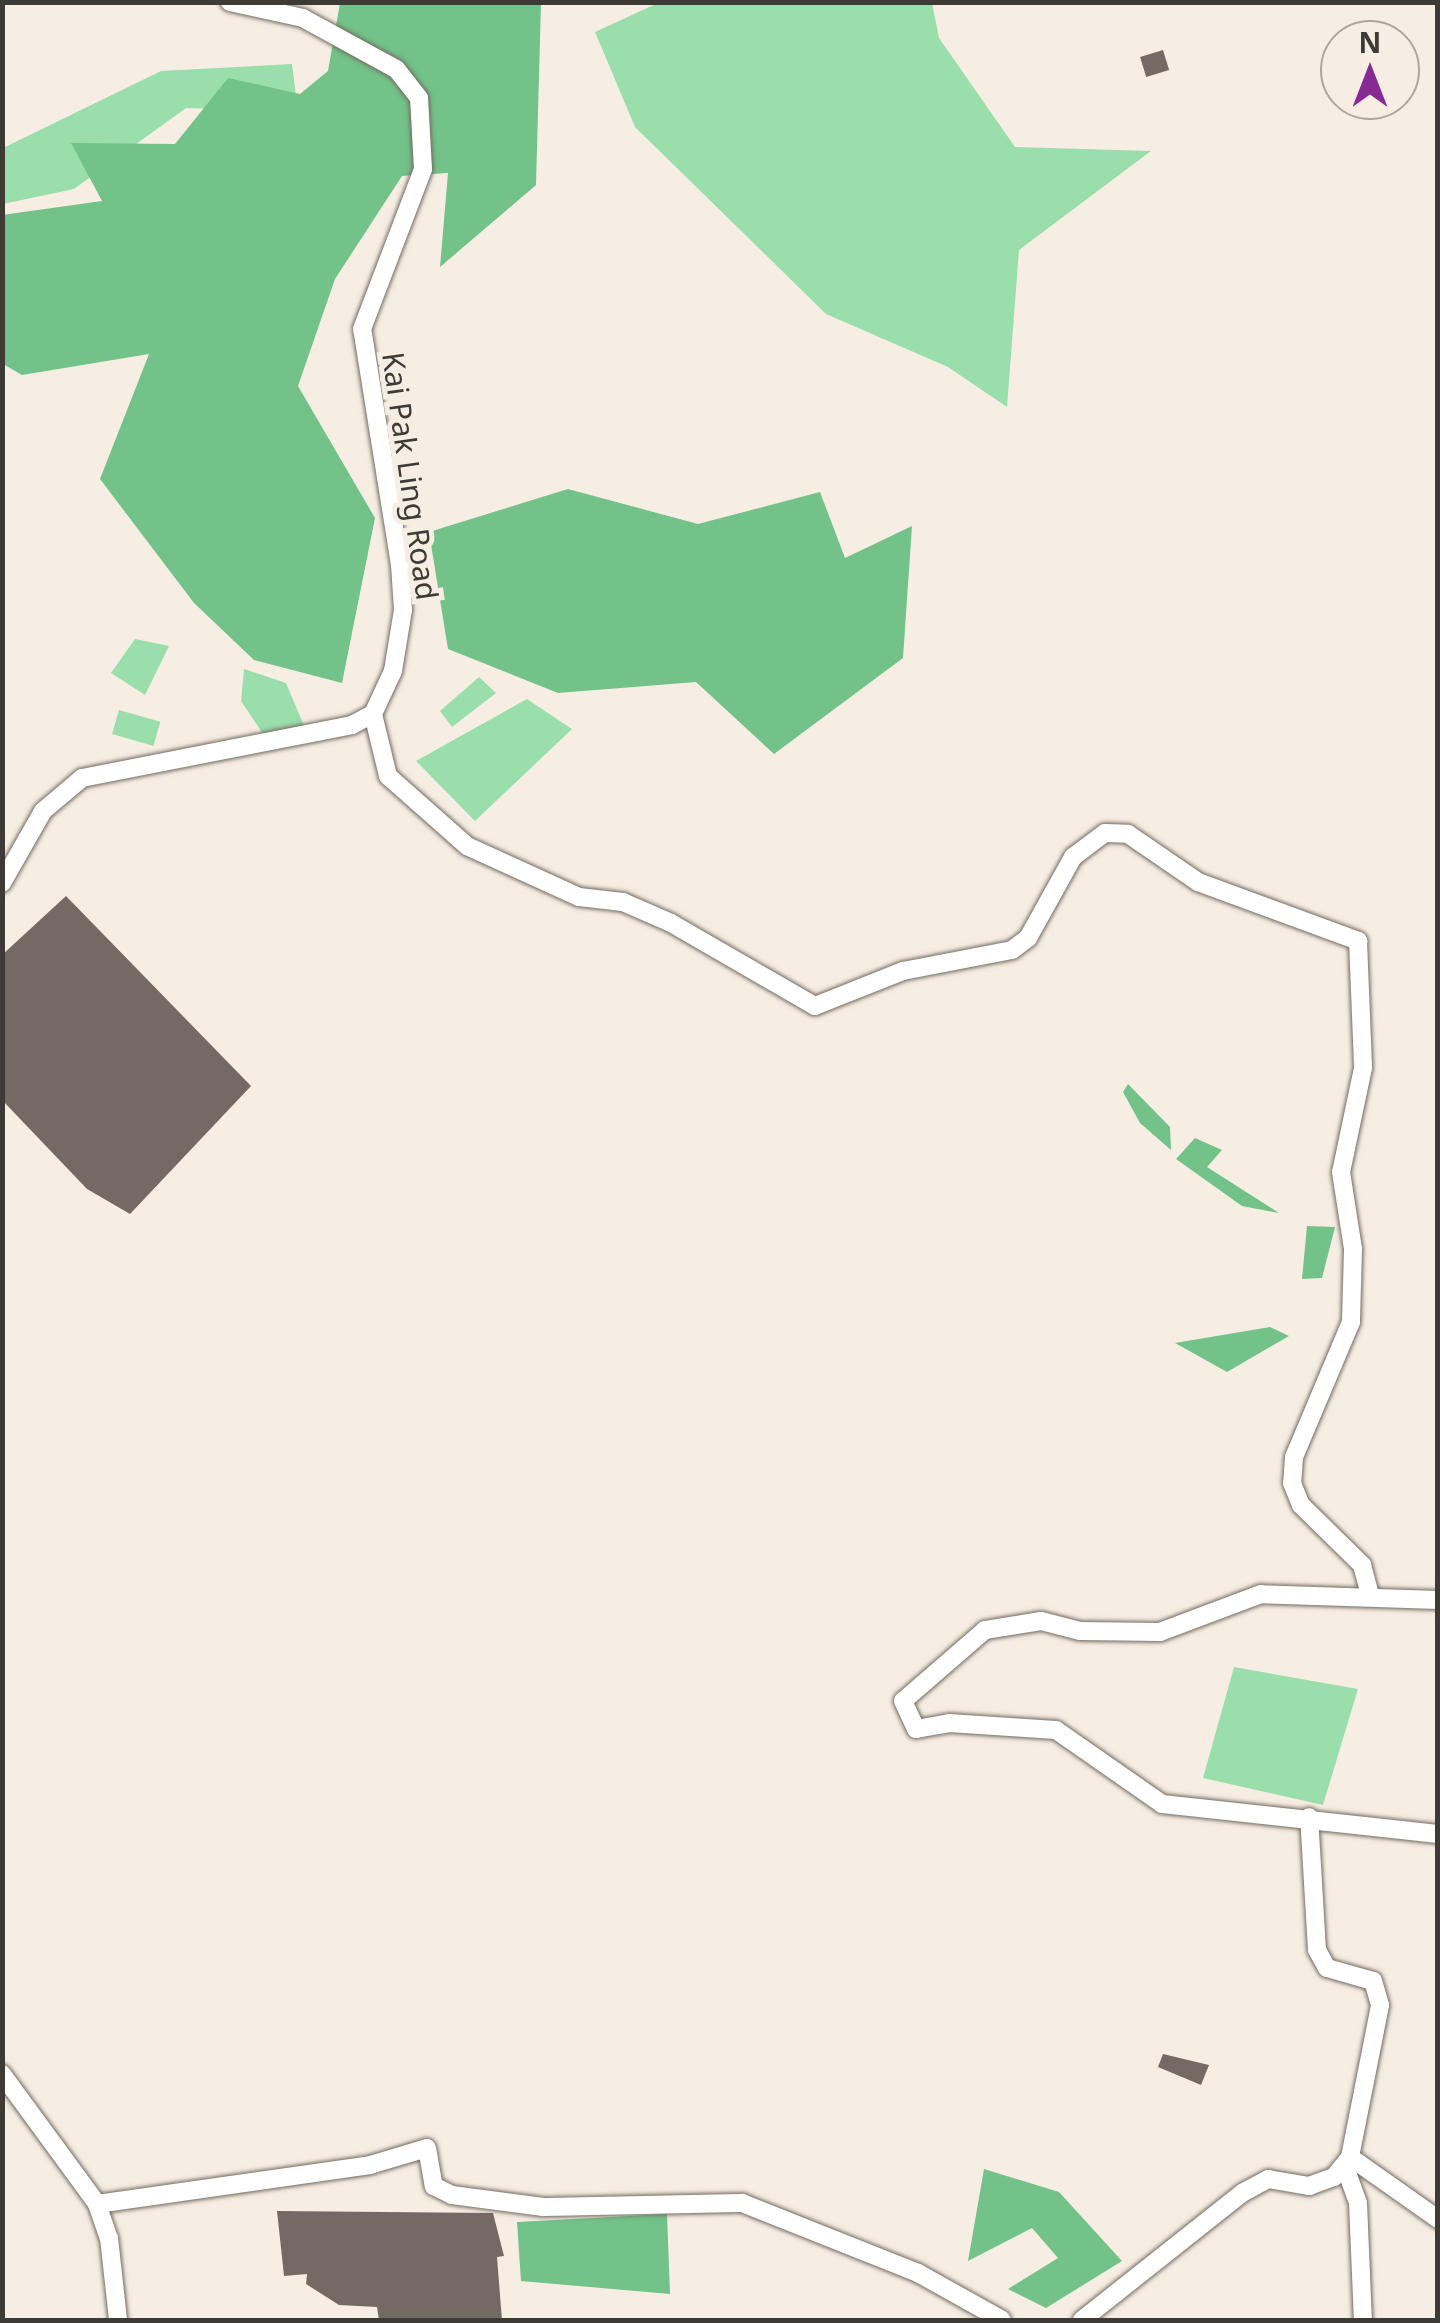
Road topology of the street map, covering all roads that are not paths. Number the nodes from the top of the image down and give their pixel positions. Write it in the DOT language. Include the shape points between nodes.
graph roads {
  1 [pos="230,2"];
  2 [pos="373,714"];
  3 [pos="2,883"];
  4 [pos="1369,1592"];
  5 [pos="1438,1600"];
  6 [pos="1308,1817"];
  7 [pos="1438,1834"];
  8 [pos="2,2074"];
  9 [pos="1348,2162"];
  10 [pos="97,2204"];
  11 [pos="1438,2219"];
  12 [pos="118,2320"];
  13 [pos="1002,2320"];
  14 [pos="1082,2320"];
  15 [pos="1362,2320"];
  1 -- 2 [label="street, Kai Pak Ling Road" via="303,18 396,70 419,98 423,169 362,330 403,610 393,671"];
  2 -- 3 [label="street" via="302,741 82,778 42,811"];
  2 -- 4 [label="street" via="388,776 467,846 579,896 623,902 671,923 815,1006 903,971 1012,950 1028,938 1073,857 1105,833 1128,834 1198,882 1358,941 1363,1068 1341,1172 1353,1250 1351,1322 1294,1457 1292,1483 1301,1505 1362,1565"];
  4 -- 5 [label="street"];
  4 -- 6 [label="street" via="1261,1594 1160,1632 1080,1631 1042,1622 984,1630 904,1701 916,1729 950,1723 1056,1730 1162,1804"];
  6 -- 7 [label="street"];
  6 -- 9 [label="street" via="1318,1950 1327,1968 1372,1980 1380,2005"];
  8 -- 10 [label="street"];
  9 -- 11 [label="street"];
  9 -- 14 [label="street" via="1308,2186 1268,2179 1242,2193"];
  9 -- 15 [label="street" via="1358,2203"];
  10 -- 12 [label="street" via="109,2238"];
  10 -- 13 [label="street" via="370,2165 427,2148 434,2186 452,2196 544,2207 742,2203 918,2273"];
}
